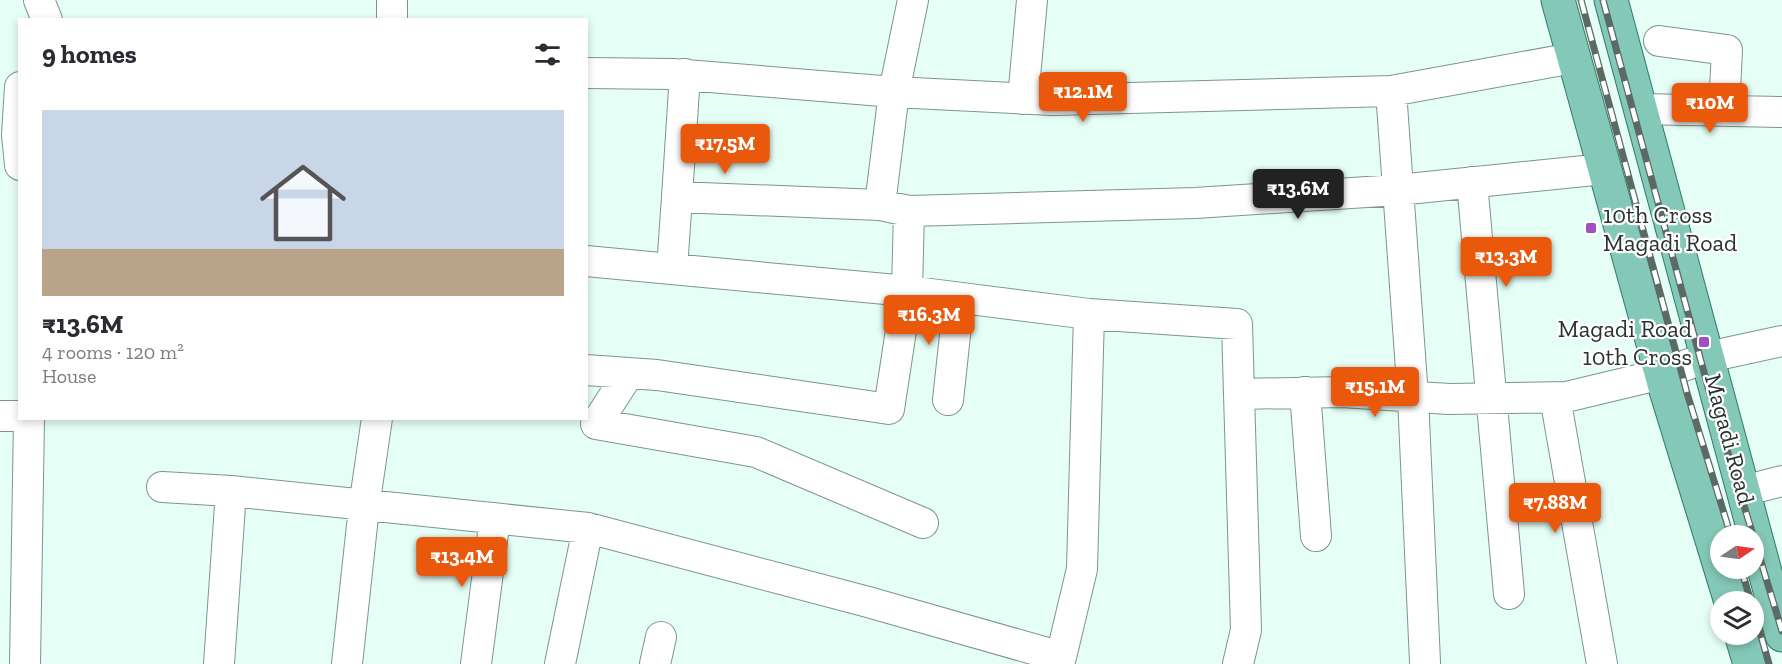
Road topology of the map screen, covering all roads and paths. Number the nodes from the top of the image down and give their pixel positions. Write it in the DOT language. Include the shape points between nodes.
graph roads {
  1 [pos="39,0"];
  2 [pos="392,0"];
  3 [pos="913,0"];
  4 [pos="1032,0"];
  5 [pos="1558,0"];
  6 [pos="1611,0"];
  7 [pos="46,18"];
  8 [pos="392,18"];
  9 [pos="1659,41"];
  10 [pos="1573,58"];
  11 [pos="588,73"];
  12 [pos="685,74"];
  13 [pos="1390,91"];
  14 [pos="894,92"];
  15 [pos="18,95"];
  16 [pos="1023,99"];
  17 [pos="1640,109"];
  18 [pos="1724,110"];
  19 [pos="1782,112"];
  20 [pos="8,135"];
  21 [pos="18,160"];
  22 [pos="1604,169"];
  23 [pos="1472,182"];
  24 [pos="1398,190"];
  25 [pos="677,197"];
  26 [pos="895,208"];
  27 [pos="588,261"];
  28 [pos="672,269"];
  29 [pos="907,291"];
  30 [pos="958,298"];
  31 [pos="1089,314"];
  32 [pos="1782,340"];
  33 [pos="1708,357"];
  34 [pos="588,370"];
  35 [pos="629,373"];
  36 [pos="1662,374"];
  37 [pos="1305,393"];
  38 [pos="1239,394"];
  39 [pos="1413,397"];
  40 [pos="1555,397"];
  41 [pos="1492,398"];
  42 [pos="948,400"];
  43 [pos="0,416"];
  44 [pos="18,416"];
  45 [pos="29,420"];
  46 [pos="377,420"];
  47 [pos="1782,481"];
  48 [pos="162,487"];
  49 [pos="231,491"];
  50 [pos="1743,491"];
  51 [pos="364,507"];
  52 [pos="495,518"];
  53 [pos="923,523"];
  54 [pos="588,528"];
  55 [pos="1316,536"];
  56 [pos="1775,580"];
  57 [pos="1728,591"];
  58 [pos="1509,594"];
  59 [pos="1782,635"];
  60 [pos="1744,645"];
  61 [pos="1060,661"];
  62 [pos="1425,662"];
  63 [pos="25,664"];
  64 [pos="219,664"];
  65 [pos="347,664"];
  66 [pos="476,664"];
  67 [pos="560,664"];
  68 [pos="1238,664"];
  69 [pos="1602,664"];
  70 [pos="1750,664"];
  1 -- 7 [label="street"];
  2 -- 8 [label="street"];
  3 -- 14 [label="street"];
  4 -- 16 [label="street"];
  5 -- 10 [label="main road, Magadi Road"];
  6 -- 17 [label="main road, Magadi Road"];
  9 -- 18 [label="street" via="1727,50"];
  10 -- 13 [label="street"];
  10 -- 22 [label="main road, Magadi Road"];
  11 -- 12 [label="street"];
  12 -- 14 [label="street"];
  12 -- 25 [label="street"];
  13 -- 16 [label="street"];
  13 -- 24 [label="street"];
  14 -- 16 [label="street"];
  14 -- 26 [label="street"];
  15 -- 20 [label="street"];
  17 -- 18 [label="street"];
  17 -- 33 [label="main road, Magadi Road"];
  18 -- 19 [label="street"];
  20 -- 21 [label="street"];
  22 -- 23 [label="street"];
  22 -- 36 [label="main road, Magadi Road"];
  23 -- 24 [label="street"];
  23 -- 41 [label="street"];
  24 -- 26 [label="street" via="1195,203"];
  24 -- 39 [label="street"];
  25 -- 26 [label="street"];
  25 -- 28 [label="street"];
  26 -- 29 [label="street"];
  27 -- 28 [label="street"];
  28 -- 29 [label="street"];
  29 -- 30 [label="street"];
  29 -- 35 [label="street" via="889,409"];
  30 -- 31 [label="street"];
  30 -- 42 [label="street"];
  31 -- 38 [label="street" via="1237,324"];
  31 -- 61 [label="street" via="1082,569"];
  32 -- 33 [label="street"];
  33 -- 36 [label="street"];
  33 -- 50 [label="main road, Magadi Road"];
  34 -- 35 [label="street"];
  35 -- 53 [label="street" via="597,424 756,452"];
  36 -- 40 [label="street"];
  36 -- 57 [label="main road, Magadi Road"];
  37 -- 38 [label="street"];
  37 -- 39 [label="street"];
  37 -- 55 [label="street"];
  38 -- 68 [label="street" via="1246,630"];
  39 -- 41 [label="street"];
  39 -- 62 [label="street"];
  40 -- 41 [label="street"];
  40 -- 69 [label="street"];
  41 -- 58 [label="street"];
  43 -- 44 [label="street"];
  45 -- 63 [label="street"];
  46 -- 51 [label="street"];
  47 -- 50 [label="street"];
  48 -- 49 [label="street"];
  49 -- 51 [label="street"];
  49 -- 64 [label="street"];
  50 -- 56 [label="main road, Magadi Road"];
  51 -- 52 [label="street"];
  51 -- 65 [label="street"];
  52 -- 54 [label="street"];
  52 -- 66 [label="street"];
  54 -- 61 [label="street" via="868,602"];
  54 -- 67 [label="street"];
  56 -- 59 [label="main road, Magadi Road"];
  60 -- 70 [label="main road"];
}
